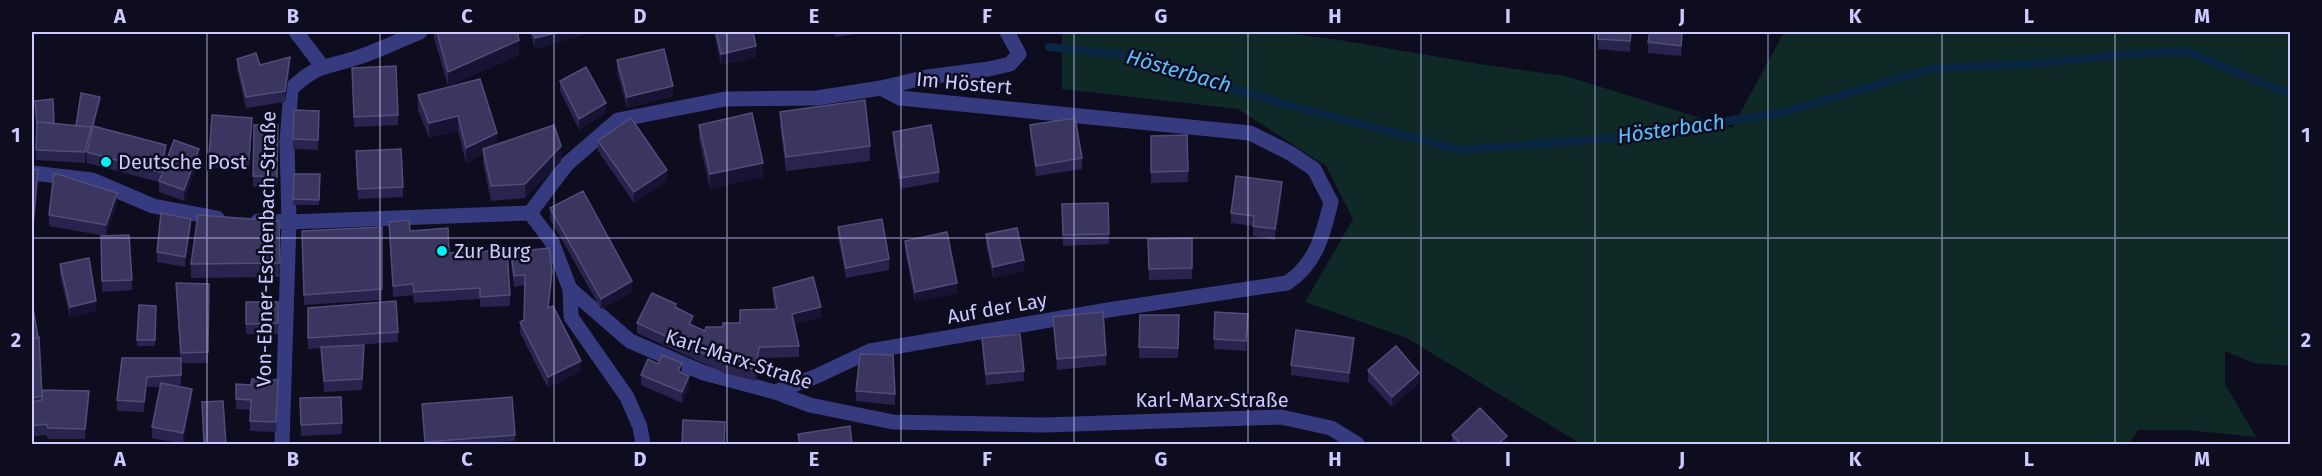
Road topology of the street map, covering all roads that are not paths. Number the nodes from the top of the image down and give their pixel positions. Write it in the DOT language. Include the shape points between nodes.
graph roads {
  1 [pos="296,32"];
  2 [pos="420,32"];
  3 [pos="1007,32"];
  4 [pos="322,66"];
  5 [pos="881,88"];
  6 [pos="32,173"];
  7 [pos="530,213"];
  8 [pos="288,222"];
  9 [pos="1302,273"];
  10 [pos="570,289"];
  11 [pos="775,392"];
  12 [pos="282,444"];
  13 [pos="643,444"];
  14 [pos="1357,444"];
  1 -- 4 [label="street"];
  2 -- 4 [label="street, Von-Ebner-Eschenbach-Straße" via="358,57"];
  3 -- 5 [label="street" via="1019,54 1010,63"];
  4 -- 8 [label="street, Von-Ebner-Eschenbach-Straße" via="291,88"];
  5 -- 7 [label="street" via="817,98 724,99 618,120 567,164"];
  5 -- 9 [label="street, Im Höstert" via="900,98 1250,133 1314,169 1331,202 1321,242"];
  6 -- 8 [label="street" via="92,180 153,206 211,218"];
  7 -- 8 [label="street"];
  7 -- 10 [label="street, Karl-Marx-Straße" via="552,242"];
  8 -- 12 [label="street, Von-Ebner-Eschenbach-Straße"];
  9 -- 11 [label="street, Auf der Lay" via="1287,283 870,351"];
  10 -- 11 [label="street, Karl-Marx-Straße" via="630,341 704,373"];
  10 -- 13 [label="street" via="572,317 627,397"];
  11 -- 14 [label="street, Karl-Marx-Straße" via="810,405 893,422 1045,425 1281,417 1331,428"];
}
